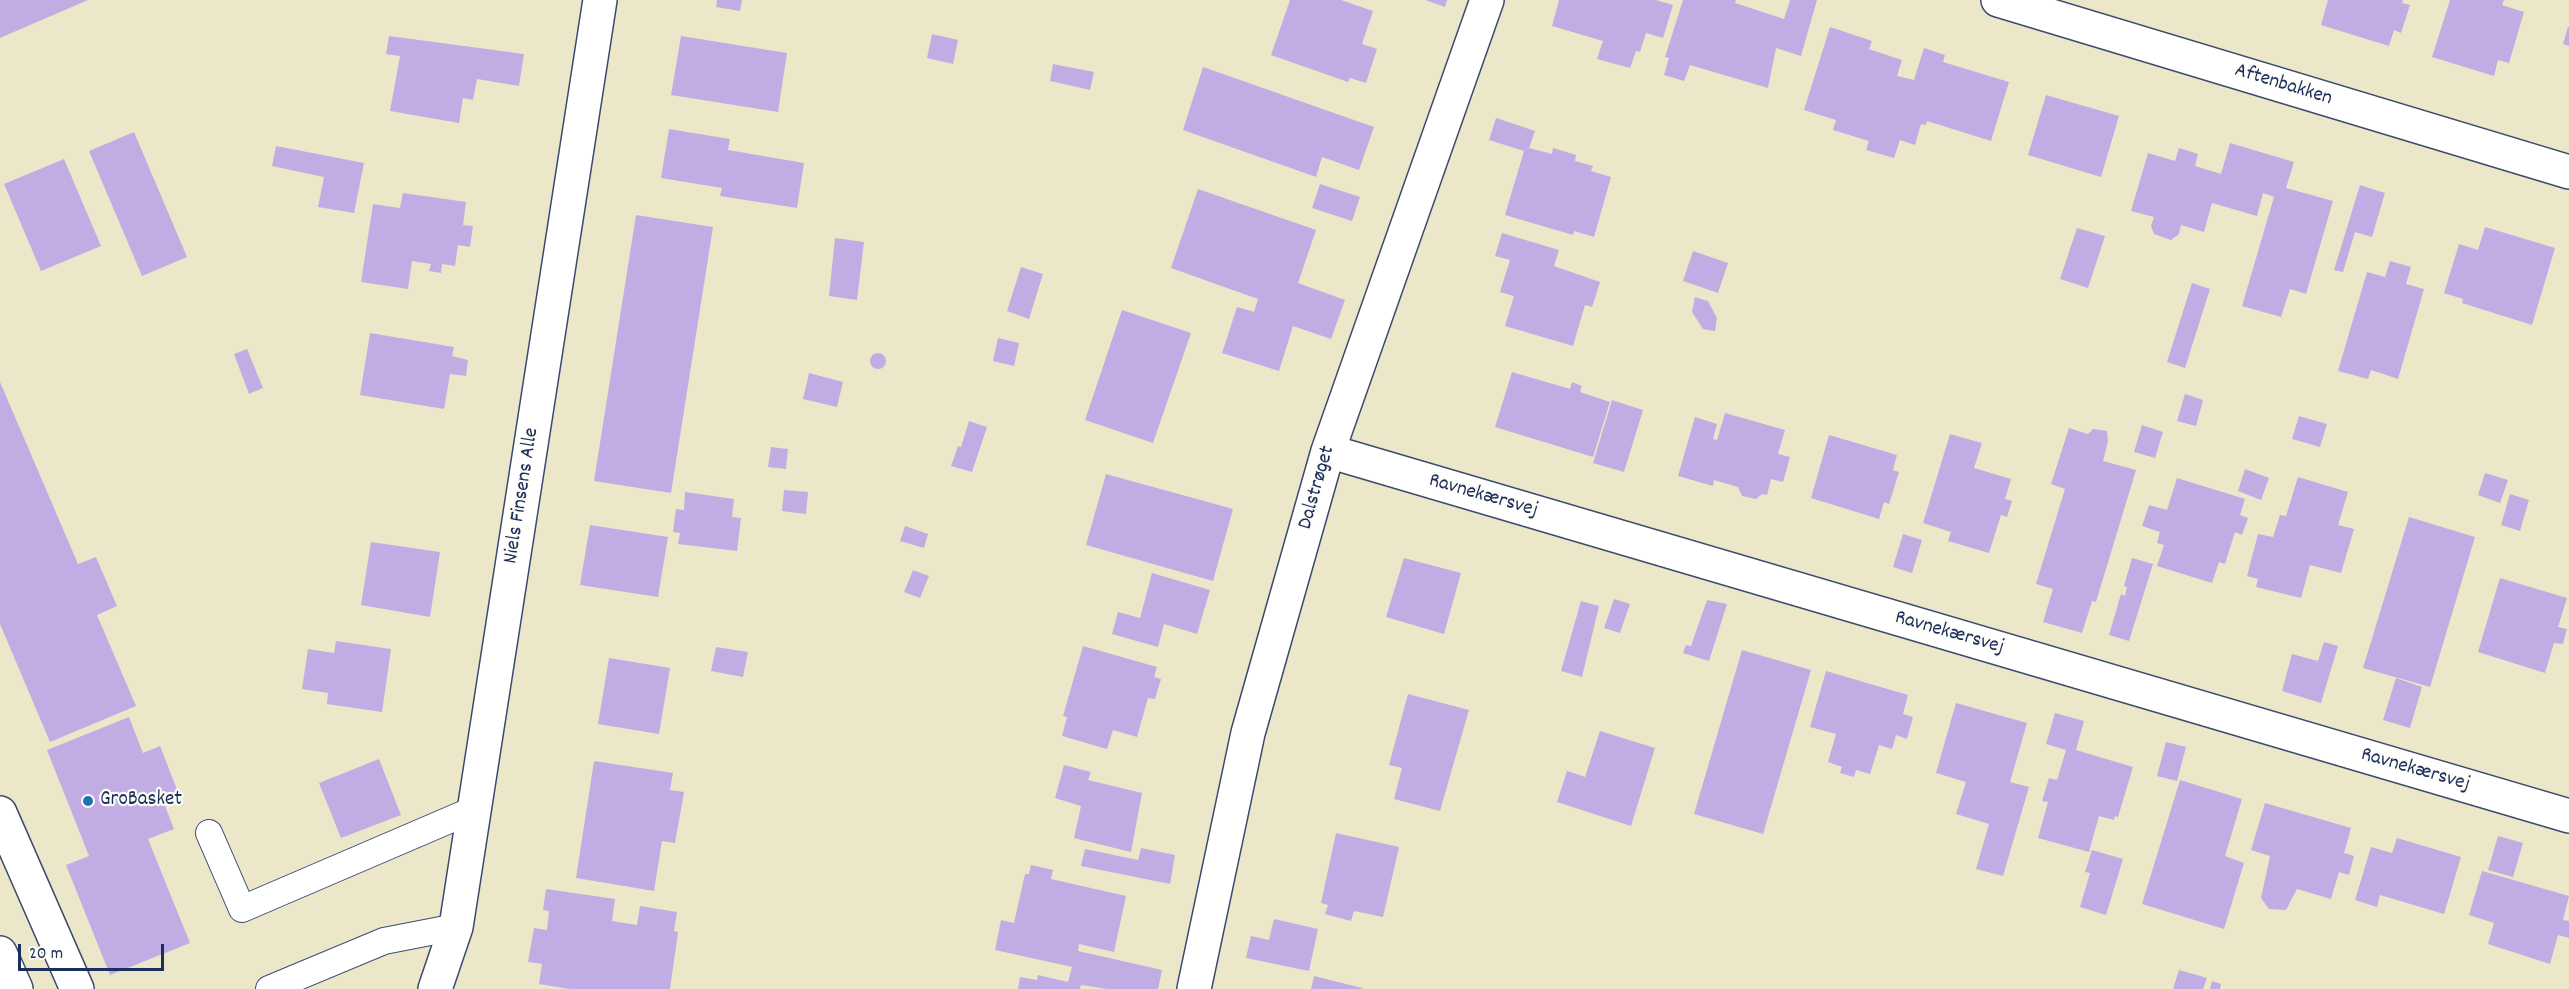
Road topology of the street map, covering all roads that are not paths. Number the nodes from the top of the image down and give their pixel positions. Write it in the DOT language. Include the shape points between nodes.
graph roads {
  1 [pos="600,0"];
  2 [pos="1487,0"];
  3 [pos="1998,0"];
  4 [pos="2569,172"];
  5 [pos="1328,451"];
  6 [pos="475,809"];
  7 [pos="0,813"];
  8 [pos="2569,816"];
  9 [pos="209,832"];
  10 [pos="456,927"];
  11 [pos="0,953"];
  12 [pos="16,989"];
  13 [pos="77,989"];
  14 [pos="269,989"];
  15 [pos="435,989"];
  16 [pos="1194,989"];
  1 -- 6 [label="street, Niels Finsens Alle"];
  2 -- 5 [label="street, Dalstrøget"];
  3 -- 4 [label="street, Aftenbakken"];
  5 -- 8 [label="street, Ravnekærsvej"];
  5 -- 16 [label="street, Dalstrøget" via="1248,733"];
  6 -- 9 [label="lane" via="242,909"];
  6 -- 10 [label="street, Niels Finsens Alle"];
  7 -- 13 [label="street"];
  10 -- 14 [label="lane" via="384,941"];
  10 -- 15 [label="street, Niels Finsens Alle"];
  11 -- 12 [label="street"];
}
